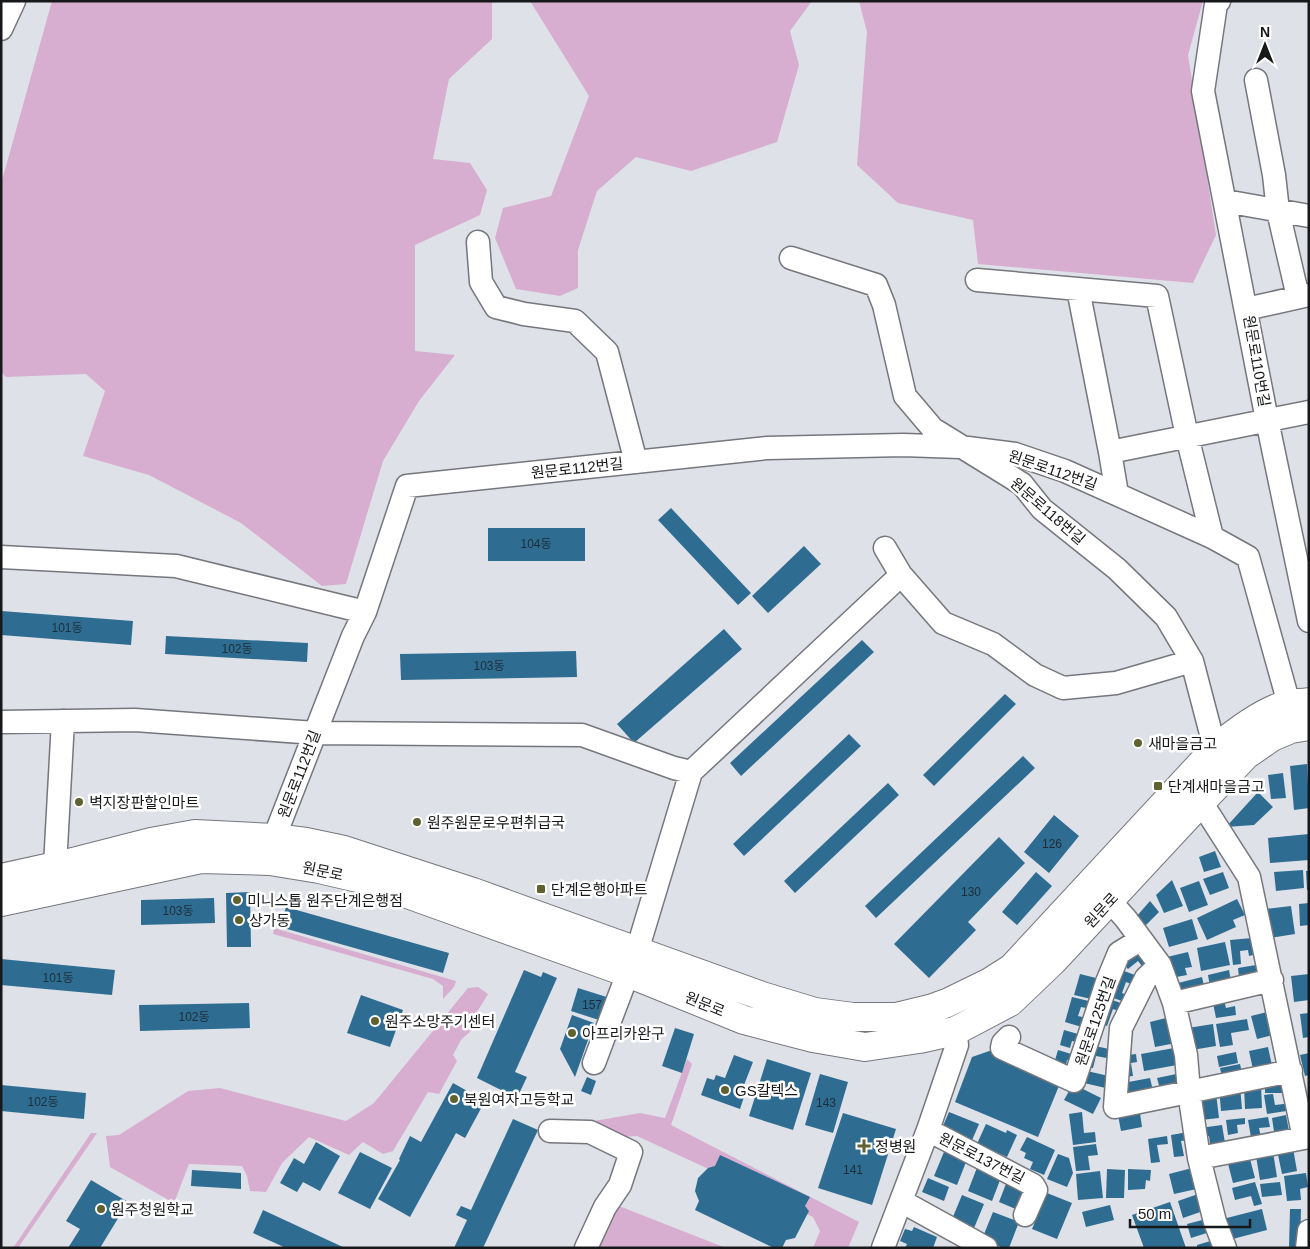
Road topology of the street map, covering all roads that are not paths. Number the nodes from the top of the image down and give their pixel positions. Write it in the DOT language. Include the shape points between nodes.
graph roads {
  1 [pos="14,1"];
  2 [pos="1219,1"];
  3 [pos="1,29"];
  4 [pos="1256,80"];
  5 [pos="1225,201"];
  6 [pos="1278,211"];
  7 [pos="1309,216"];
  8 [pos="478,242"];
  9 [pos="791,258"];
  10 [pos="977,280"];
  11 [pos="1078,289"];
  12 [pos="1303,296"];
  13 [pos="1246,309"];
  14 [pos="1309,412"];
  15 [pos="1267,420"];
  16 [pos="1187,436"];
  17 [pos="960,447"];
  18 [pos="1110,452"];
  19 [pos="636,462"];
  20 [pos="1117,494"];
  21 [pos="1212,537"];
  22 [pos="885,548"];
  23 [pos="1,556"];
  24 [pos="901,575"];
  25 [pos="365,612"];
  26 [pos="1309,621"];
  27 [pos="1192,661"];
  28 [pos="1299,703"];
  29 [pos="64,721"];
  30 [pos="1,722"];
  31 [pos="1309,726"];
  32 [pos="315,733"];
  33 [pos="1215,749"];
  34 [pos="691,772"];
  35 [pos="1201,802"];
  36 [pos="272,850"];
  37 [pos="55,866"];
  38 [pos="1,878"];
  39 [pos="1110,901"];
  40 [pos="1,902"];
  41 [pos="1140,940"];
  42 [pos="632,962"];
  43 [pos="1160,965"];
  44 [pos="1272,980"];
  45 [pos="948,1003"];
  46 [pos="1174,1003"];
  47 [pos="955,1031"];
  48 [pos="1009,1037"];
  49 [pos="594,1063"];
  50 [pos="1291,1070"];
  51 [pos="1189,1092"];
  52 [pos="928,1130"];
  53 [pos="550,1131"];
  54 [pos="1307,1138"];
  55 [pos="1199,1158"];
  56 [pos="901,1202"];
  57 [pos="1025,1215"];
  58 [pos="1309,1231"];
  59 [pos="586,1248"];
  60 [pos="883,1248"];
  61 [pos="986,1248"];
  62 [pos="1225,1248"];
  63 [pos="1307,1248"];
  1 -- 3 [label="street"];
  2 -- 5 [label="street" via="1204,91"];
  4 -- 6 [label="street, 원문로110번길"];
  5 -- 6 [label="street"];
  5 -- 13 [label="street"];
  6 -- 7 [label="street"];
  6 -- 12 [label="street, 원문로110번길"];
  8 -- 19 [label="street" via="481,282 496,307 575,321 607,352"];
  9 -- 17 [label="street, 원문로118번길" via="876,285 884,305 905,396 933,429"];
  10 -- 11 [label="street"];
  11 -- 16 [label="street" via="1158,296"];
  11 -- 18 [label="street, 원문로112번길"];
  12 -- 13 [label="street, 원문로110번길"];
  13 -- 15 [label="street, 원문로110번길"];
  14 -- 15 [label="street"];
  15 -- 16 [label="street"];
  15 -- 26 [label="street, 원문로110번길"];
  16 -- 18 [label="street"];
  16 -- 21 [label="street"];
  17 -- 19 [label="street, 원문로112번길" via="767,448"];
  17 -- 20 [label="street, 원문로112번길" via="1015,454"];
  17 -- 27 [label="street, 원문로118번길" via="1022,484 1042,509 1117,569 1166,617"];
  18 -- 20 [label="street, 원문로112번길"];
  19 -- 25 [label="street, 원문로112번길" via="407,486"];
  20 -- 21 [label="street, 원문로112번길"];
  21 -- 28 [label="street, 원문로112번길" via="1248,556"];
  22 -- 24 [label="street"];
  23 -- 25 [label="street" via="176,566"];
  24 -- 27 [label="street" via="943,623 993,644 1035,676 1062,688 1116,684"];
  24 -- 34 [label="street"];
  25 -- 32 [label="street, 원문로112번길"];
  27 -- 33 [label="street, 원문로118번길"];
  28 -- 33 [label="main road, 원문로" via="1251,723"];
  29 -- 30 [label="street"];
  29 -- 32 [label="street" via="135,720"];
  29 -- 37 [label="street"];
  31 -- 35 [label="main road, 원문로" via="1272,736 1246,755"];
  32 -- 34 [label="street" via="582,736"];
  32 -- 36 [label="street, 원문로112번길"];
  33 -- 45 [label="main road, 원문로" via="1012,968"];
  34 -- 42 [label="street"];
  35 -- 39 [label="main road, 원문로"];
  35 -- 44 [label="street" via="1250,877"];
  36 -- 37 [label="main road, 원문로" via="196,834"];
  36 -- 40 [label="main road, 원문로" via="201,859"];
  36 -- 42 [label="main road, 원문로" via="319,869 371,881"];
  37 -- 38 [label="main road, 원문로"];
  39 -- 41 [label="street"];
  39 -- 47 [label="main road, 원문로" via="1010,1002"];
  41 -- 43 [label="street"];
  41 -- 48 [label="street, 원문로125번길" via="1119,954 1074,1081 1002,1048"];
  42 -- 45 [label="main road, 원문로" via="814,1012 896,1018"];
  42 -- 47 [label="main road, 원문로" via="744,1020 813,1038 865,1048"];
  42 -- 49 [label="street"];
  43 -- 46 [label="street"];
  43 -- 51 [label="street, 원문로125번길" via="1146,978 1121,1028 1115,1107"];
  44 -- 46 [label="street"];
  44 -- 50 [label="street"];
  45 -- 47 [label="main road"];
  46 -- 51 [label="street" via="1186,1055"];
  47 -- 52 [label="street, 원문로137번길" via="957,1045"];
  50 -- 51 [label="street, 원문로125번길"];
  50 -- 54 [label="street"];
  51 -- 55 [label="street"];
  52 -- 56 [label="street, 원문로137번길"];
  52 -- 57 [label="street, 원문로137번길" via="1033,1185 1036,1190"];
  53 -- 59 [label="street" via="590,1132 631,1152 620,1185 604,1207"];
  54 -- 55 [label="street"];
  55 -- 62 [label="street"];
  56 -- 60 [label="street, 원문로137번길"];
  56 -- 61 [label="street"];
  58 -- 63 [label="street"];
}
